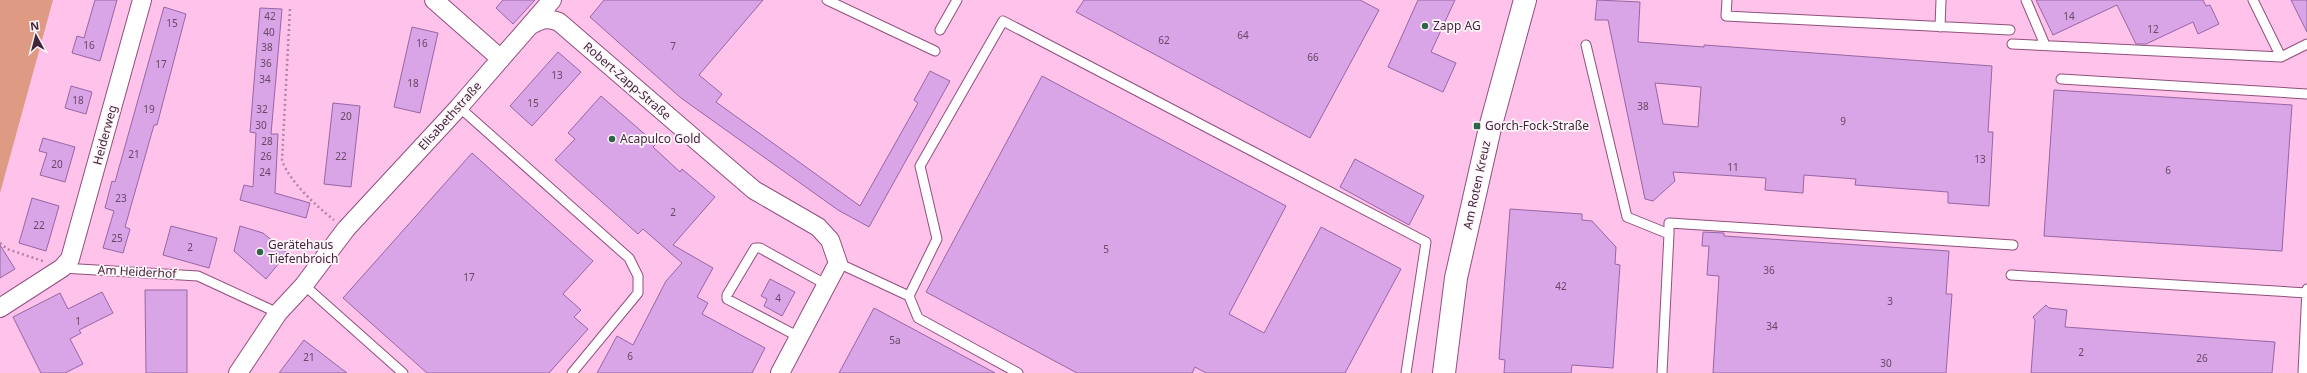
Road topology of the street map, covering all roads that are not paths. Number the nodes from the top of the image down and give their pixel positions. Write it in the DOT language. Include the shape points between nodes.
graph roads {
  1 [pos="142,0"];
  2 [pos="434,0"];
  3 [pos="552,0"];
  4 [pos="826,0"];
  5 [pos="957,0"];
  6 [pos="1525,0"];
  7 [pos="1727,0"];
  8 [pos="1941,0"];
  9 [pos="2026,0"];
  10 [pos="2253,0"];
  11 [pos="531,25"];
  12 [pos="1940,26"];
  13 [pos="940,30"];
  14 [pos="2010,30"];
  15 [pos="2012,44"];
  16 [pos="2307,44"];
  17 [pos="1586,45"];
  18 [pos="2045,46"];
  19 [pos="935,51"];
  20 [pos="2281,57"];
  21 [pos="501,59"];
  22 [pos="2061,79"];
  23 [pos="2307,94"];
  24 [pos="459,107"];
  25 [pos="1669,234"];
  26 [pos="2013,245"];
  27 [pos="838,263"];
  28 [pos="62,268"];
  29 [pos="2011,275"];
  30 [pos="827,284"];
  31 [pos="304,285"];
  32 [pos="2307,289"];
  33 [pos="2307,293"];
  34 [pos="909,296"];
  35 [pos="0,308"];
  36 [pos="278,313"];
  37 [pos="798,338"];
  38 [pos="238,373"];
  39 [pos="403,373"];
  40 [pos="572,373"];
  41 [pos="780,373"];
  42 [pos="1018,373"];
  43 [pos="1406,373"];
  44 [pos="1444,373"];
  45 [pos="1662,373"];
  46 [pos="2303,373"];
  1 -- 28 [label="street, Heiderweg" via="81,225 70,259"];
  2 -- 21 [label="street"];
  3 -- 11 [label="street, Elisabethstraße"];
  4 -- 19 [label="lane"];
  5 -- 13 [label="lane"];
  6 -- 44 [label="street, Am Roten Kreuz" via="1490,128 1458,270"];
  7 -- 12 [label="lane" via="1726,16"];
  8 -- 12 [label="lane"];
  9 -- 18 [label="lane"];
  10 -- 20 [label="lane"];
  11 -- 21 [label="street, Elisabethstraße"];
  11 -- 27 [label="street, Robert-Zapp-Straße" via="550,18 559,22 754,190 818,227 830,240"];
  12 -- 14 [label="lane"];
  15 -- 18 [label="lane"];
  16 -- 20 [label="lane"];
  17 -- 25 [label="lane" via="1627,216"];
  18 -- 20 [label="lane"];
  21 -- 24 [label="street, Elisabethstraße"];
  22 -- 23 [label="lane"];
  24 -- 31 [label="street, Elisabethstraße" via="346,230"];
  24 -- 40 [label="lane" via="629,258 638,276 638,293"];
  25 -- 26 [label="lane" via="1669,223"];
  25 -- 45 [label="lane"];
  27 -- 30 [label="street"];
  27 -- 34 [label="lane"];
  28 -- 35 [label="street"];
  28 -- 36 [label="lane, Am Heiderhof" via="198,276"];
  29 -- 33 [label="lane"];
  30 -- 37 [label="street"];
  30 -- 37 [label="lane" via="760,248 755,248 727,295 728,299"];
  31 -- 36 [label="street, Elisabethstraße"];
  31 -- 39 [label="lane"];
  32 -- 33 [label="lane"];
  33 -- 46 [label="lane"];
  34 -- 42 [label="lane" via="918,318"];
  34 -- 43 [label="lane" via="937,239 920,166 1003,21 1426,242"];
  36 -- 38 [label="street, Elisabethstraße"];
  37 -- 41 [label="street"];
}
